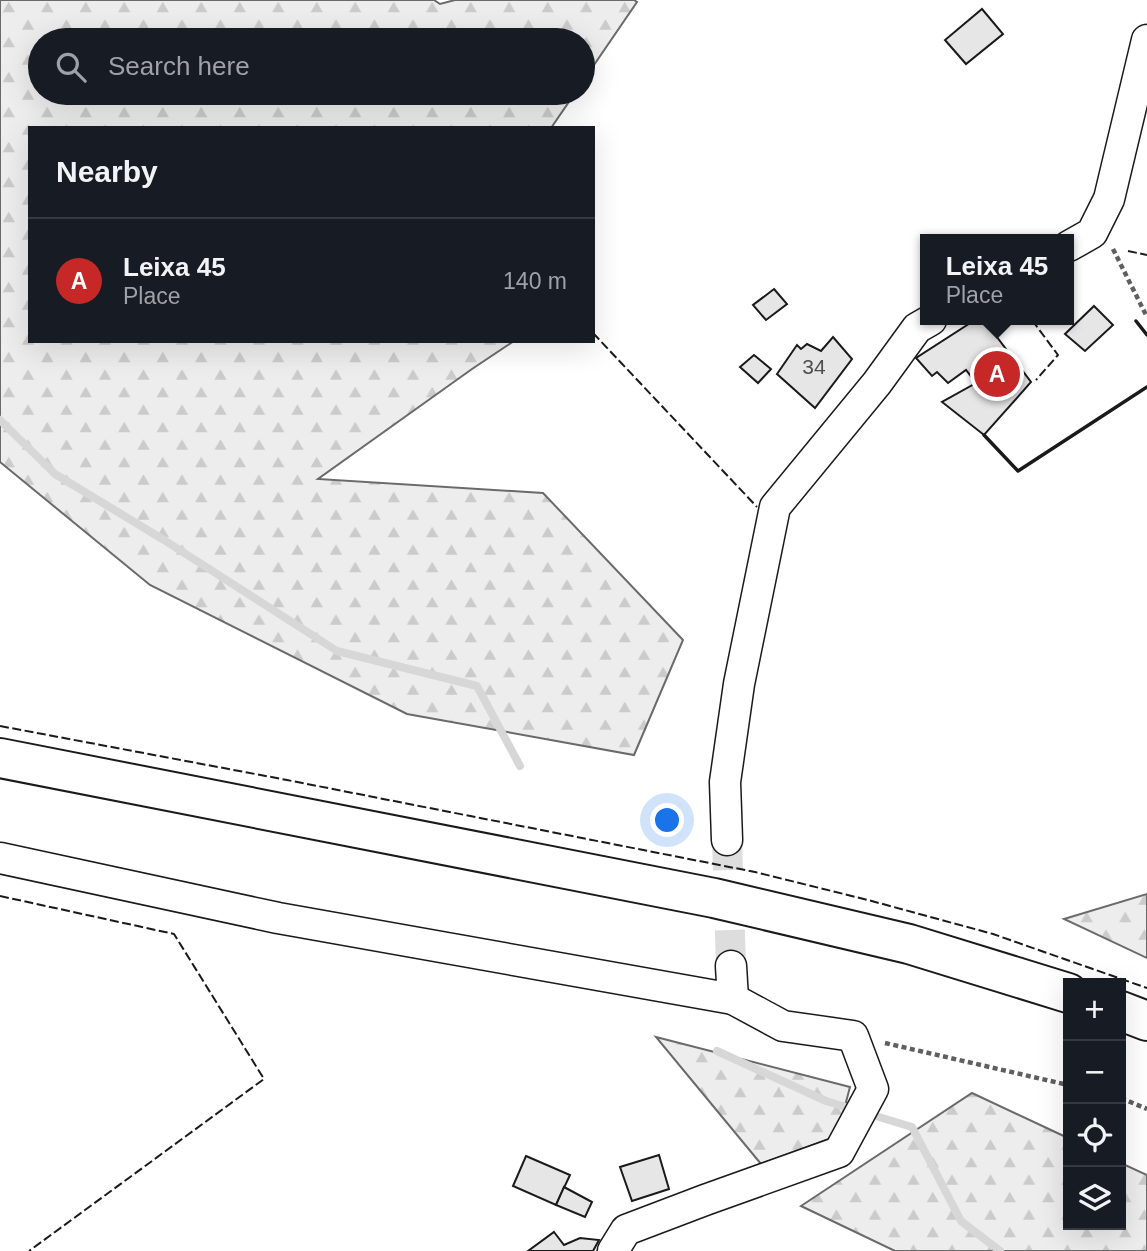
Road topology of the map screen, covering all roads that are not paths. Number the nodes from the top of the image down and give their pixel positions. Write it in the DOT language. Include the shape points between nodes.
graph roads {
  1 [pos="1147,40"];
  2 [pos="1074,243"];
  3 [pos="922,325"];
  4 [pos="0,758"];
  5 [pos="727,840"];
  6 [pos="0,858"];
  7 [pos="732,966"];
  8 [pos="1063,991"];
  9 [pos="733,999"];
  10 [pos="1126,1013"];
  11 [pos="1147,1021"];
  12 [pos="613,1251"];
  1 -- 2 [label="street" via="1109,199 1092,233"];
  3 -- 5 [label="street" via="775,507 739,684 725,782"];
  4 -- 8 [label="highway" via="714,898 909,944"];
  6 -- 9 [label="street" via="278,919"];
  7 -- 9 [label="street"];
  9 -- 12 [label="street" via="783,1026 853,1036 873,1089 839,1152 626,1230"];
  10 -- 11 [label="highway"];
}
